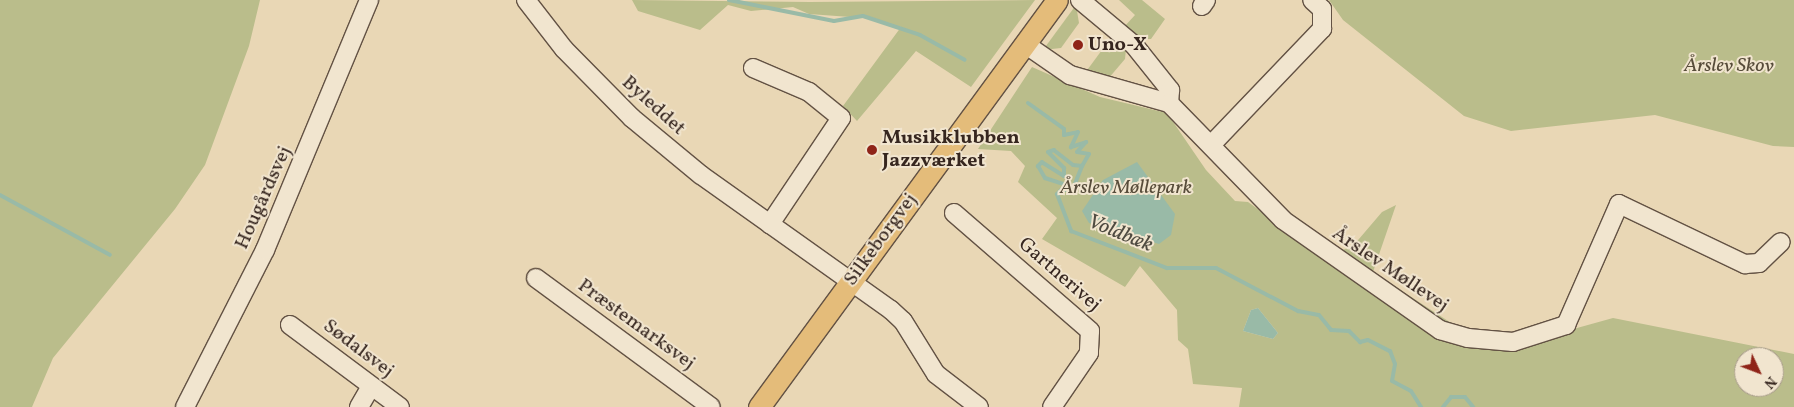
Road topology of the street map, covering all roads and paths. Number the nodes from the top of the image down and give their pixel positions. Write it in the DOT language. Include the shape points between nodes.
graph roads {
  1 [pos="369,0"];
  2 [pos="526,0"];
  3 [pos="1057,0"];
  4 [pos="1080,0"];
  5 [pos="1312,0"];
  6 [pos="1025,44"];
  7 [pos="753,68"];
  8 [pos="1169,103"];
  9 [pos="1211,145"];
  10 [pos="954,213"];
  11 [pos="770,224"];
  12 [pos="1781,242"];
  13 [pos="536,278"];
  14 [pos="851,281"];
  15 [pos="290,325"];
  16 [pos="371,386"];
  17 [pos="184,407"];
  18 [pos="359,407"];
  19 [pos="400,407"];
  20 [pos="711,407"];
  21 [pos="759,407"];
  22 [pos="979,407"];
  23 [pos="1052,407"];
  1 -- 17 [label="street, Hougårdsvej" via="265,250"];
  2 -- 11 [label="street, Byleddet" via="564,49 632,118"];
  3 -- 6 [label="main road, Silkeborgvej"];
  4 -- 8 [label="street, Årslev Møllevej" via="1134,45 1170,90"];
  5 -- 9 [label="street" via="1322,8 1322,29"];
  6 -- 8 [label="street, Årslev Møllevej" via="1070,75"];
  6 -- 14 [label="main road, Silkeborgvej"];
  7 -- 11 [label="street" via="809,92 841,118"];
  8 -- 9 [label="street, Årslev Møllevej"];
  9 -- 12 [label="street, Årslev Møllevej" via="1250,190 1300,234 1440,330 1489,343 1512,342 1566,324 1619,204 1745,264 1759,263"];
  10 -- 23 [label="street, Gartnerivej" via="1090,331 1089,353"];
  11 -- 14 [label="street, Byleddet"];
  13 -- 20 [label="street, Præstemarksvej"];
  14 -- 21 [label="main road, Silkeborgvej"];
  14 -- 22 [label="street, Byleddet" via="904,321 936,374"];
  15 -- 16 [label="street, Sødalsvej"];
  16 -- 18 [label="street"];
  16 -- 19 [label="street, Sødalsvej"];
}
